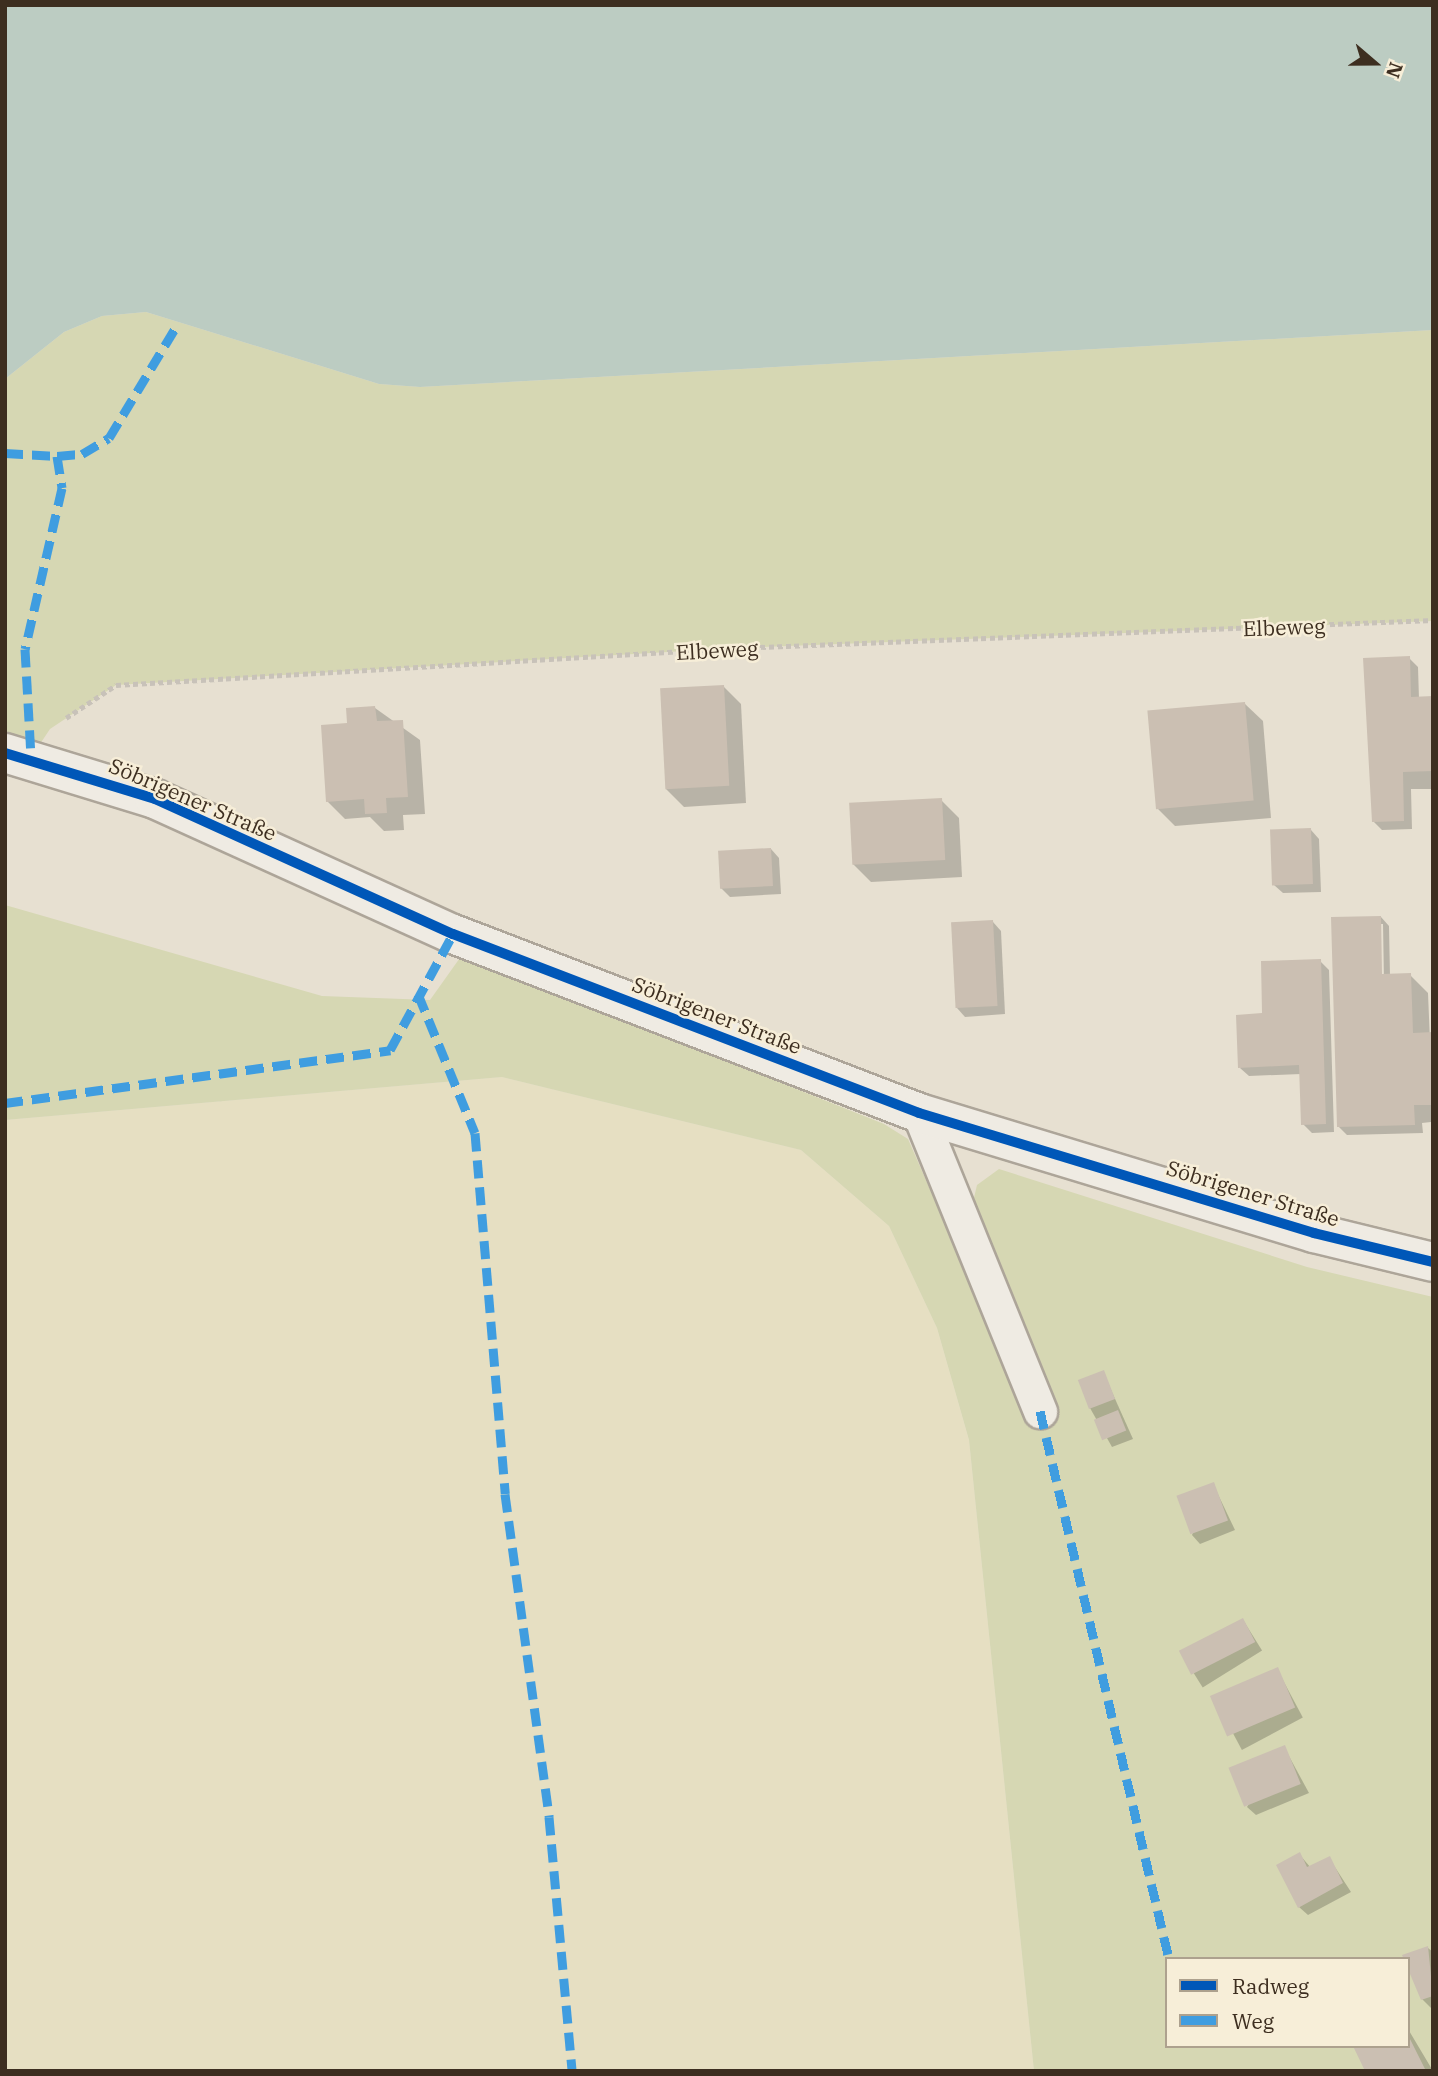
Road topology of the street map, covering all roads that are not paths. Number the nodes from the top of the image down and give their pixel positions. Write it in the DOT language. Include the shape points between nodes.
graph roads {
  1 [pos="18,755"];
  2 [pos="919,1113"];
  3 [pos="1433,1262"];
  4 [pos="1040,1411"];
  1 -- 2 [label="street, Söbrigener Straße" via="155,799 453,934"];
  2 -- 3 [label="street, Söbrigener Straße" via="1314,1233"];
  2 -- 4 [label="lane"];
}
